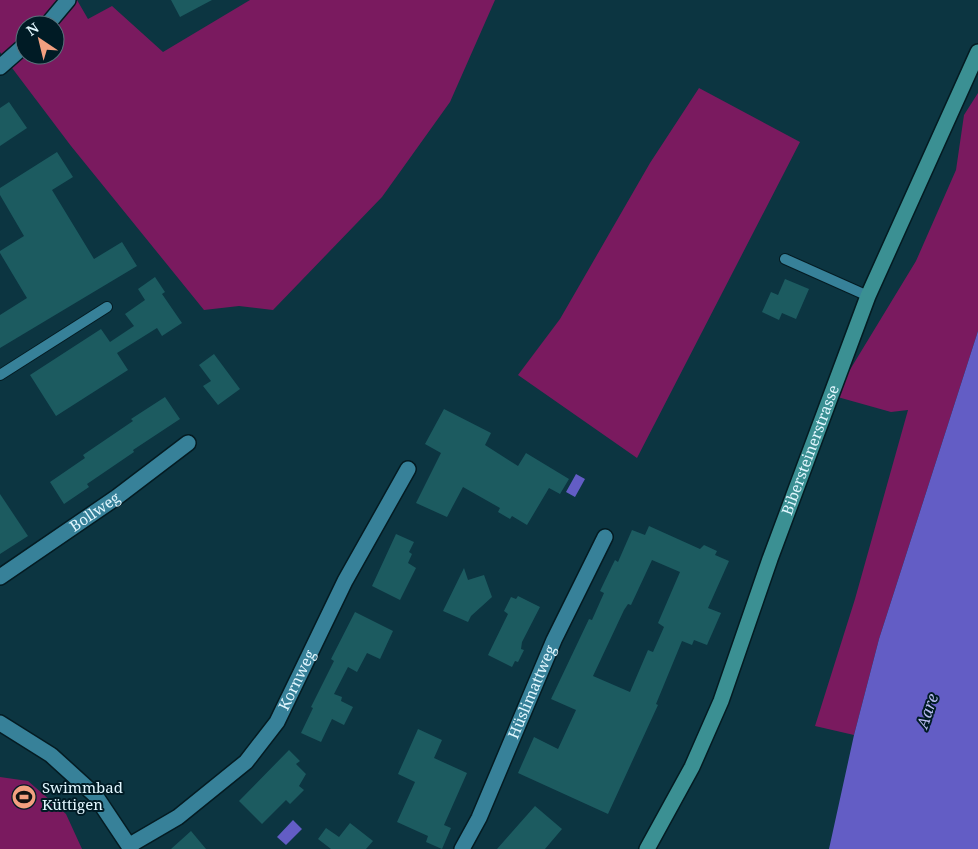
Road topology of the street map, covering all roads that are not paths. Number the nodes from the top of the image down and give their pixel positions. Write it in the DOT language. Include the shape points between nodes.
graph roads {
  1 [pos="68,0"];
  2 [pos="55,15"];
  3 [pos="978,52"];
  4 [pos="15,54"];
  5 [pos="0,67"];
  6 [pos="785,259"];
  7 [pos="868,296"];
  8 [pos="107,308"];
  9 [pos="0,375"];
  10 [pos="188,443"];
  11 [pos="408,469"];
  12 [pos="605,537"];
  13 [pos="0,577"];
  14 [pos="0,723"];
  15 [pos="131,847"];
  16 [pos="462,849"];
  17 [pos="647,849"];
  1 -- 2 [label="street"];
  3 -- 7 [label="main road, Bibersteinerstrasse"];
  4 -- 5 [label="street"];
  6 -- 7 [label="lane"];
  7 -- 17 [label="main road, Bibersteinerstrasse" via="773,550 721,701 692,767"];
  8 -- 9 [label="lane"];
  10 -- 13 [label="street, Bollweg" via="117,497"];
  11 -- 15 [label="street, Kornweg" via="345,580 277,722 246,762 178,817"];
  12 -- 16 [label="street, Hüslimattweg" via="554,640 479,818"];
  14 -- 15 [label="street" via="51,755 95,795"];
}
